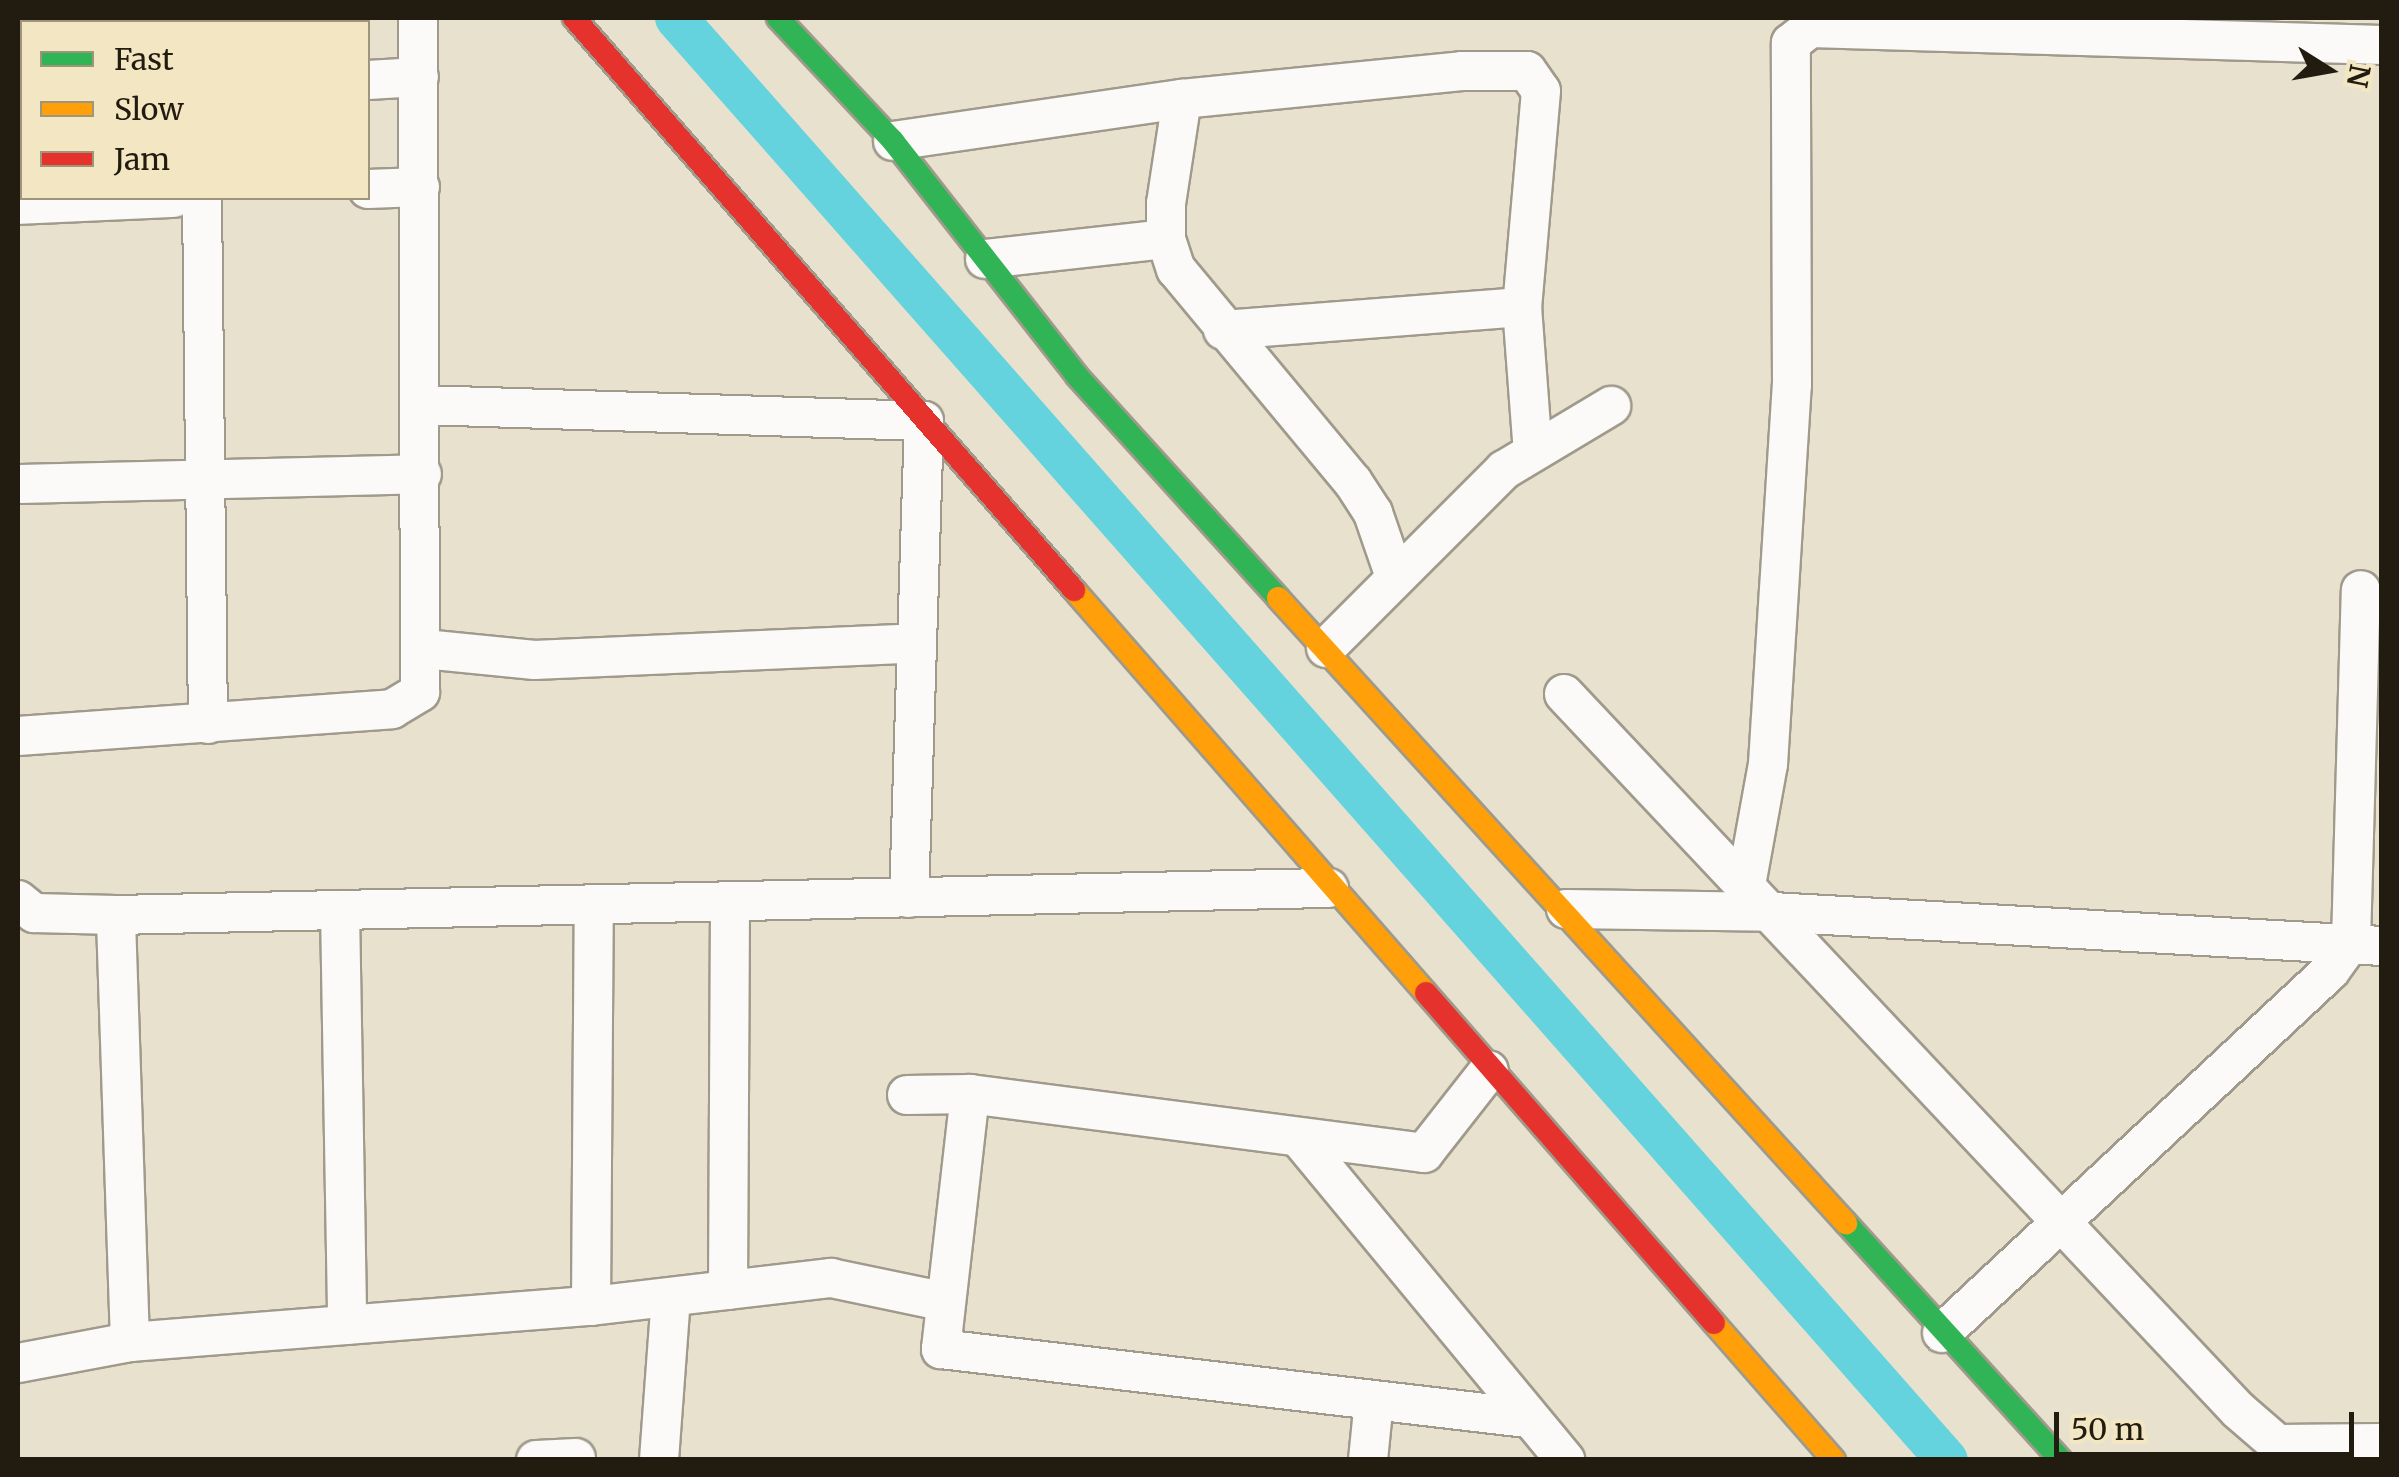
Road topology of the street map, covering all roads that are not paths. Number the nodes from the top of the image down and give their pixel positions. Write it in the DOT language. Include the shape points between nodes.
graph roads {
  1 [pos="418,18"];
  2 [pos="574,18"];
  3 [pos="778,18"];
  4 [pos="1892,24"];
  5 [pos="2103,29"];
  6 [pos="2382,45"];
  7 [pos="418,77"];
  8 [pos="370,80"];
  9 [pos="1182,99"];
  10 [pos="892,140"];
  11 [pos="420,186"];
  12 [pos="370,189"];
  13 [pos="122,200"];
  14 [pos="202,200"];
  15 [pos="18,204"];
  16 [pos="1166,239"];
  17 [pos="985,259"];
  18 [pos="1522,307"];
  19 [pos="1223,330"];
  20 [pos="422,405"];
  21 [pos="1611,406"];
  22 [pos="924,421"];
  23 [pos="1532,452"];
  24 [pos="422,474"];
  25 [pos="208,479"];
  26 [pos="18,484"];
  27 [pos="1395,577"];
  28 [pos="2361,590"];
  29 [pos="917,643"];
  30 [pos="1326,648"];
  31 [pos="424,649"];
  32 [pos="1564,694"];
  33 [pos="208,724"];
  34 [pos="18,736"];
  35 [pos="1746,885"];
  36 [pos="1329,888"];
  37 [pos="908,898"];
  38 [pos="18,900"];
  39 [pos="730,902"];
  40 [pos="594,905"];
  41 [pos="1566,908"];
  42 [pos="340,910"];
  43 [pos="1772,912"];
  44 [pos="116,914"];
  45 [pos="2366,944"];
  46 [pos="1488,1070"];
  47 [pos="970,1094"];
  48 [pos="907,1095"];
  49 [pos="1299,1138"];
  50 [pos="2063,1220"];
  51 [pos="728,1290"];
  52 [pos="671,1297"];
  53 [pos="946,1302"];
  54 [pos="590,1306"];
  55 [pos="347,1325"];
  56 [pos="1942,1332"];
  57 [pos="130,1342"];
  58 [pos="18,1363"];
  59 [pos="1374,1400"];
  60 [pos="1527,1418"];
  61 [pos="2382,1443"];
  62 [pos="2286,1452"];
  63 [pos="576,1458"];
  64 [pos="536,1460"];
  65 [pos="659,1460"];
  66 [pos="1368,1460"];
  67 [pos="1566,1460"];
  68 [pos="1834,1460"];
  69 [pos="2061,1460"];
  1 -- 7 [label="street"];
  2 -- 22 [label="street"];
  3 -- 10 [label="street"];
  4 -- 5 [label="street"];
  4 -- 35 [label="street" via="1810,28 1791,43 1786,65 1792,385 1768,764"];
  5 -- 6 [label="street"];
  7 -- 8 [label="street"];
  7 -- 11 [label="street"];
  9 -- 10 [label="street"];
  9 -- 16 [label="street"];
  9 -- 18 [label="street" via="1462,71 1527,71 1541,91"];
  10 -- 17 [label="street"];
  11 -- 12 [label="street"];
  11 -- 20 [label="street"];
  13 -- 15 [label="street"];
  14 -- 25 [label="street"];
  16 -- 17 [label="street"];
  16 -- 19 [label="street" via="1176,269"];
  17 -- 30 [label="street" via="1077,376"];
  18 -- 19 [label="street"];
  18 -- 23 [label="street"];
  19 -- 27 [label="street" via="1353,482 1373,512"];
  20 -- 22 [label="street"];
  20 -- 24 [label="street"];
  21 -- 23 [label="street"];
  22 -- 29 [label="street"];
  22 -- 36 [label="street"];
  23 -- 27 [label="street" via="1504,470"];
  24 -- 25 [label="street"];
  24 -- 31 [label="street"];
  25 -- 26 [label="street"];
  25 -- 33 [label="street"];
  27 -- 30 [label="street"];
  28 -- 45 [label="street"];
  29 -- 31 [label="street" via="534,660"];
  29 -- 37 [label="street"];
  30 -- 41 [label="street"];
  31 -- 33 [label="street" via="420,692 392,709"];
  32 -- 35 [label="street"];
  33 -- 34 [label="street"];
  35 -- 43 [label="street"];
  36 -- 37 [label="street"];
  36 -- 46 [label="street"];
  37 -- 39 [label="street"];
  38 -- 44 [label="street" via="34,912"];
  39 -- 40 [label="street"];
  39 -- 51 [label="street"];
  40 -- 42 [label="street"];
  40 -- 54 [label="street"];
  41 -- 43 [label="street"];
  41 -- 56 [label="street"];
  42 -- 44 [label="street"];
  42 -- 55 [label="street"];
  43 -- 45 [label="street"];
  43 -- 50 [label="street"];
  44 -- 57 [label="street"];
  45 -- 50 [label="street"];
  46 -- 49 [label="street" via="1424,1153"];
  46 -- 68 [label="street"];
  47 -- 48 [label="street"];
  47 -- 49 [label="street"];
  47 -- 53 [label="street"];
  49 -- 60 [label="street"];
  50 -- 56 [label="street"];
  50 -- 62 [label="street" via="2238,1410"];
  51 -- 52 [label="street"];
  51 -- 53 [label="street" via="830,1278"];
  52 -- 54 [label="street"];
  52 -- 65 [label="street"];
  53 -- 59 [label="street" via="941,1348"];
  54 -- 55 [label="street"];
  55 -- 57 [label="street"];
  56 -- 69 [label="street"];
  57 -- 58 [label="street"];
  59 -- 60 [label="street"];
  59 -- 66 [label="street"];
  60 -- 67 [label="street"];
  61 -- 62 [label="street"];
  63 -- 64 [label="street"];
}
